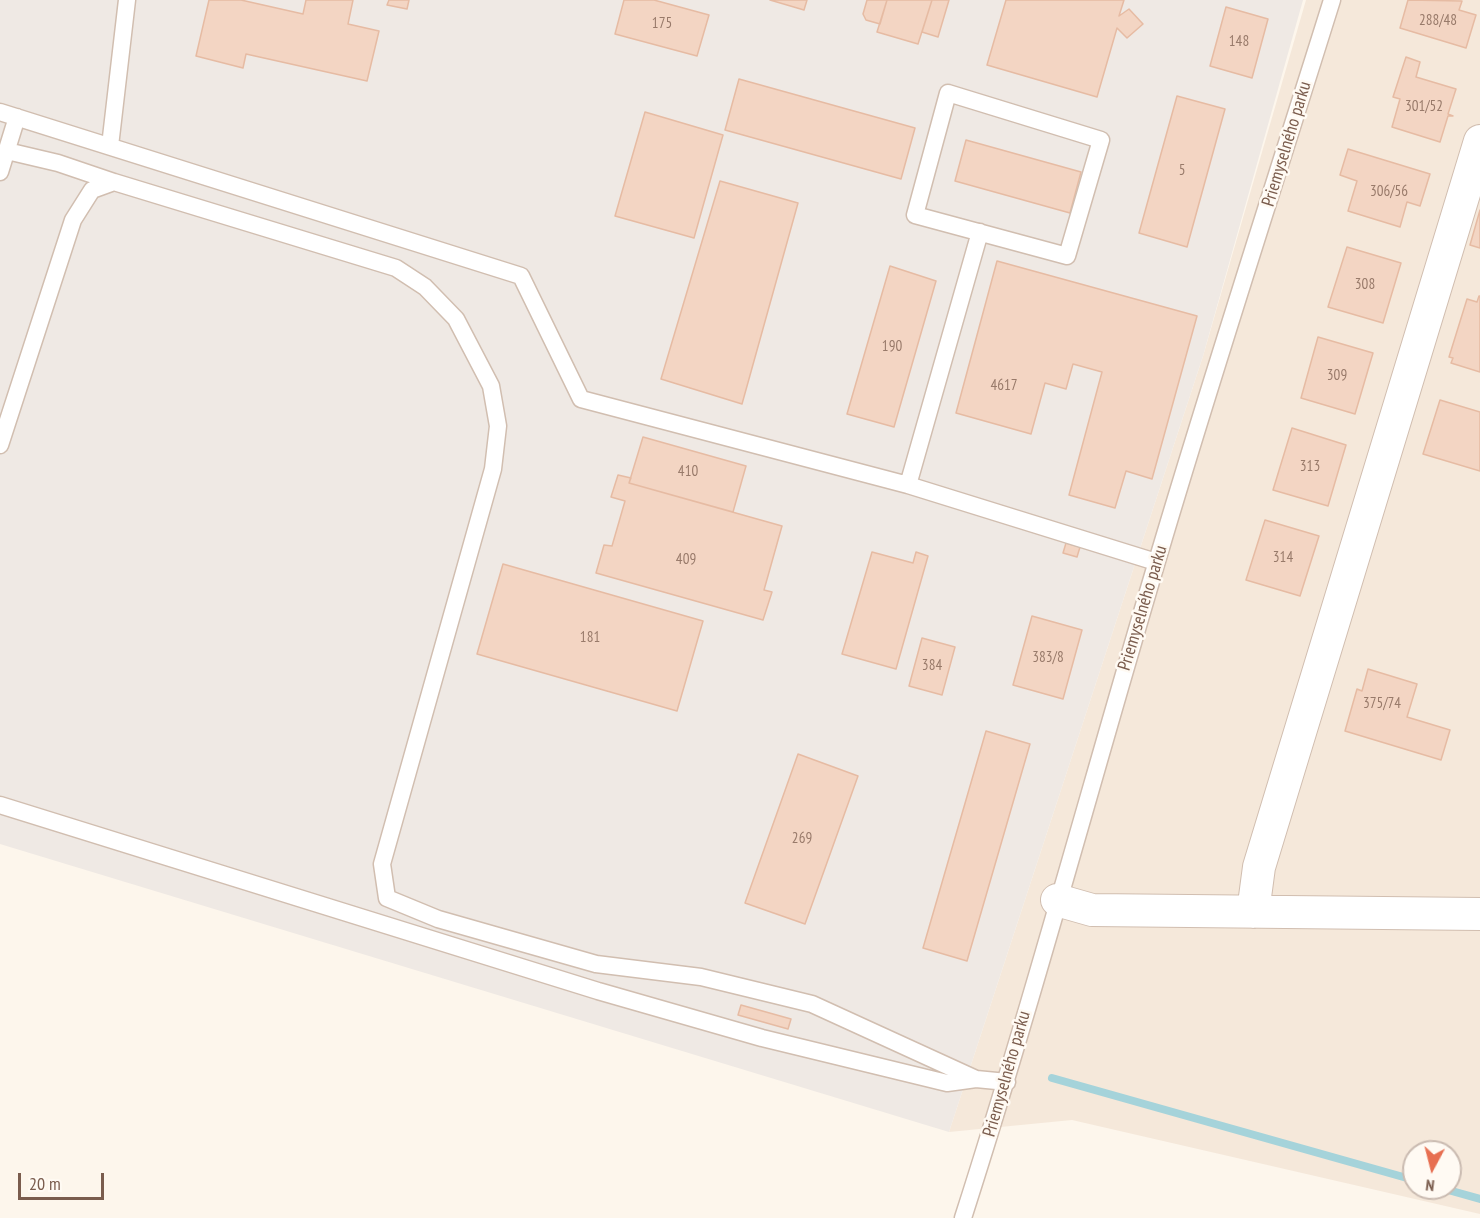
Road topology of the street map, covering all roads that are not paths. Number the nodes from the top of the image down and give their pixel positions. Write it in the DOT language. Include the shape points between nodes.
graph roads {
  1 [pos="127,0"];
  2 [pos="1332,0"];
  3 [pos="0,112"];
  4 [pos="17,117"];
  5 [pos="1480,141"];
  6 [pos="110,146"];
  7 [pos="7,151"];
  8 [pos="0,172"];
  9 [pos="114,182"];
  10 [pos="980,232"];
  11 [pos="0,445"];
  12 [pos="908,484"];
  13 [pos="1156,562"];
  14 [pos="0,805"];
  15 [pos="1057,900"];
  16 [pos="1253,912"];
  17 [pos="1480,914"];
  18 [pos="976,1080"];
  19 [pos="1007,1082"];
  20 [pos="963,1218"];
  1 -- 6 [label="lane"];
  2 -- 13 [label="lane, Priemyselného parku"];
  3 -- 4 [label="lane"];
  4 -- 6 [label="lane"];
  4 -- 7 [label="lane"];
  5 -- 16 [label="street" via="1259,867"];
  6 -- 12 [label="lane" via="521,276 581,399"];
  7 -- 8 [label="lane"];
  7 -- 9 [label="lane"];
  9 -- 11 [label="lane" via="92,190 73,220"];
  9 -- 18 [label="lane" via="396,268 424,287 456,319 491,386 498,426 493,469 381,864 387,898 438,920 596,964 701,977 812,1004"];
  10 -- 10 [label="lane" via="915,215 948,93 1101,140 1067,256"];
  10 -- 12 [label="lane"];
  12 -- 13 [label="lane"];
  13 -- 15 [label="lane, Priemyselného parku"];
  14 -- 18 [label="lane" via="438,943 762,1038 947,1083"];
  15 -- 16 [label="street" via="1092,910"];
  15 -- 19 [label="lane, Priemyselného parku"];
  16 -- 17 [label="street"];
  18 -- 19 [label="lane"];
  19 -- 20 [label="lane, Priemyselného parku"];
}
